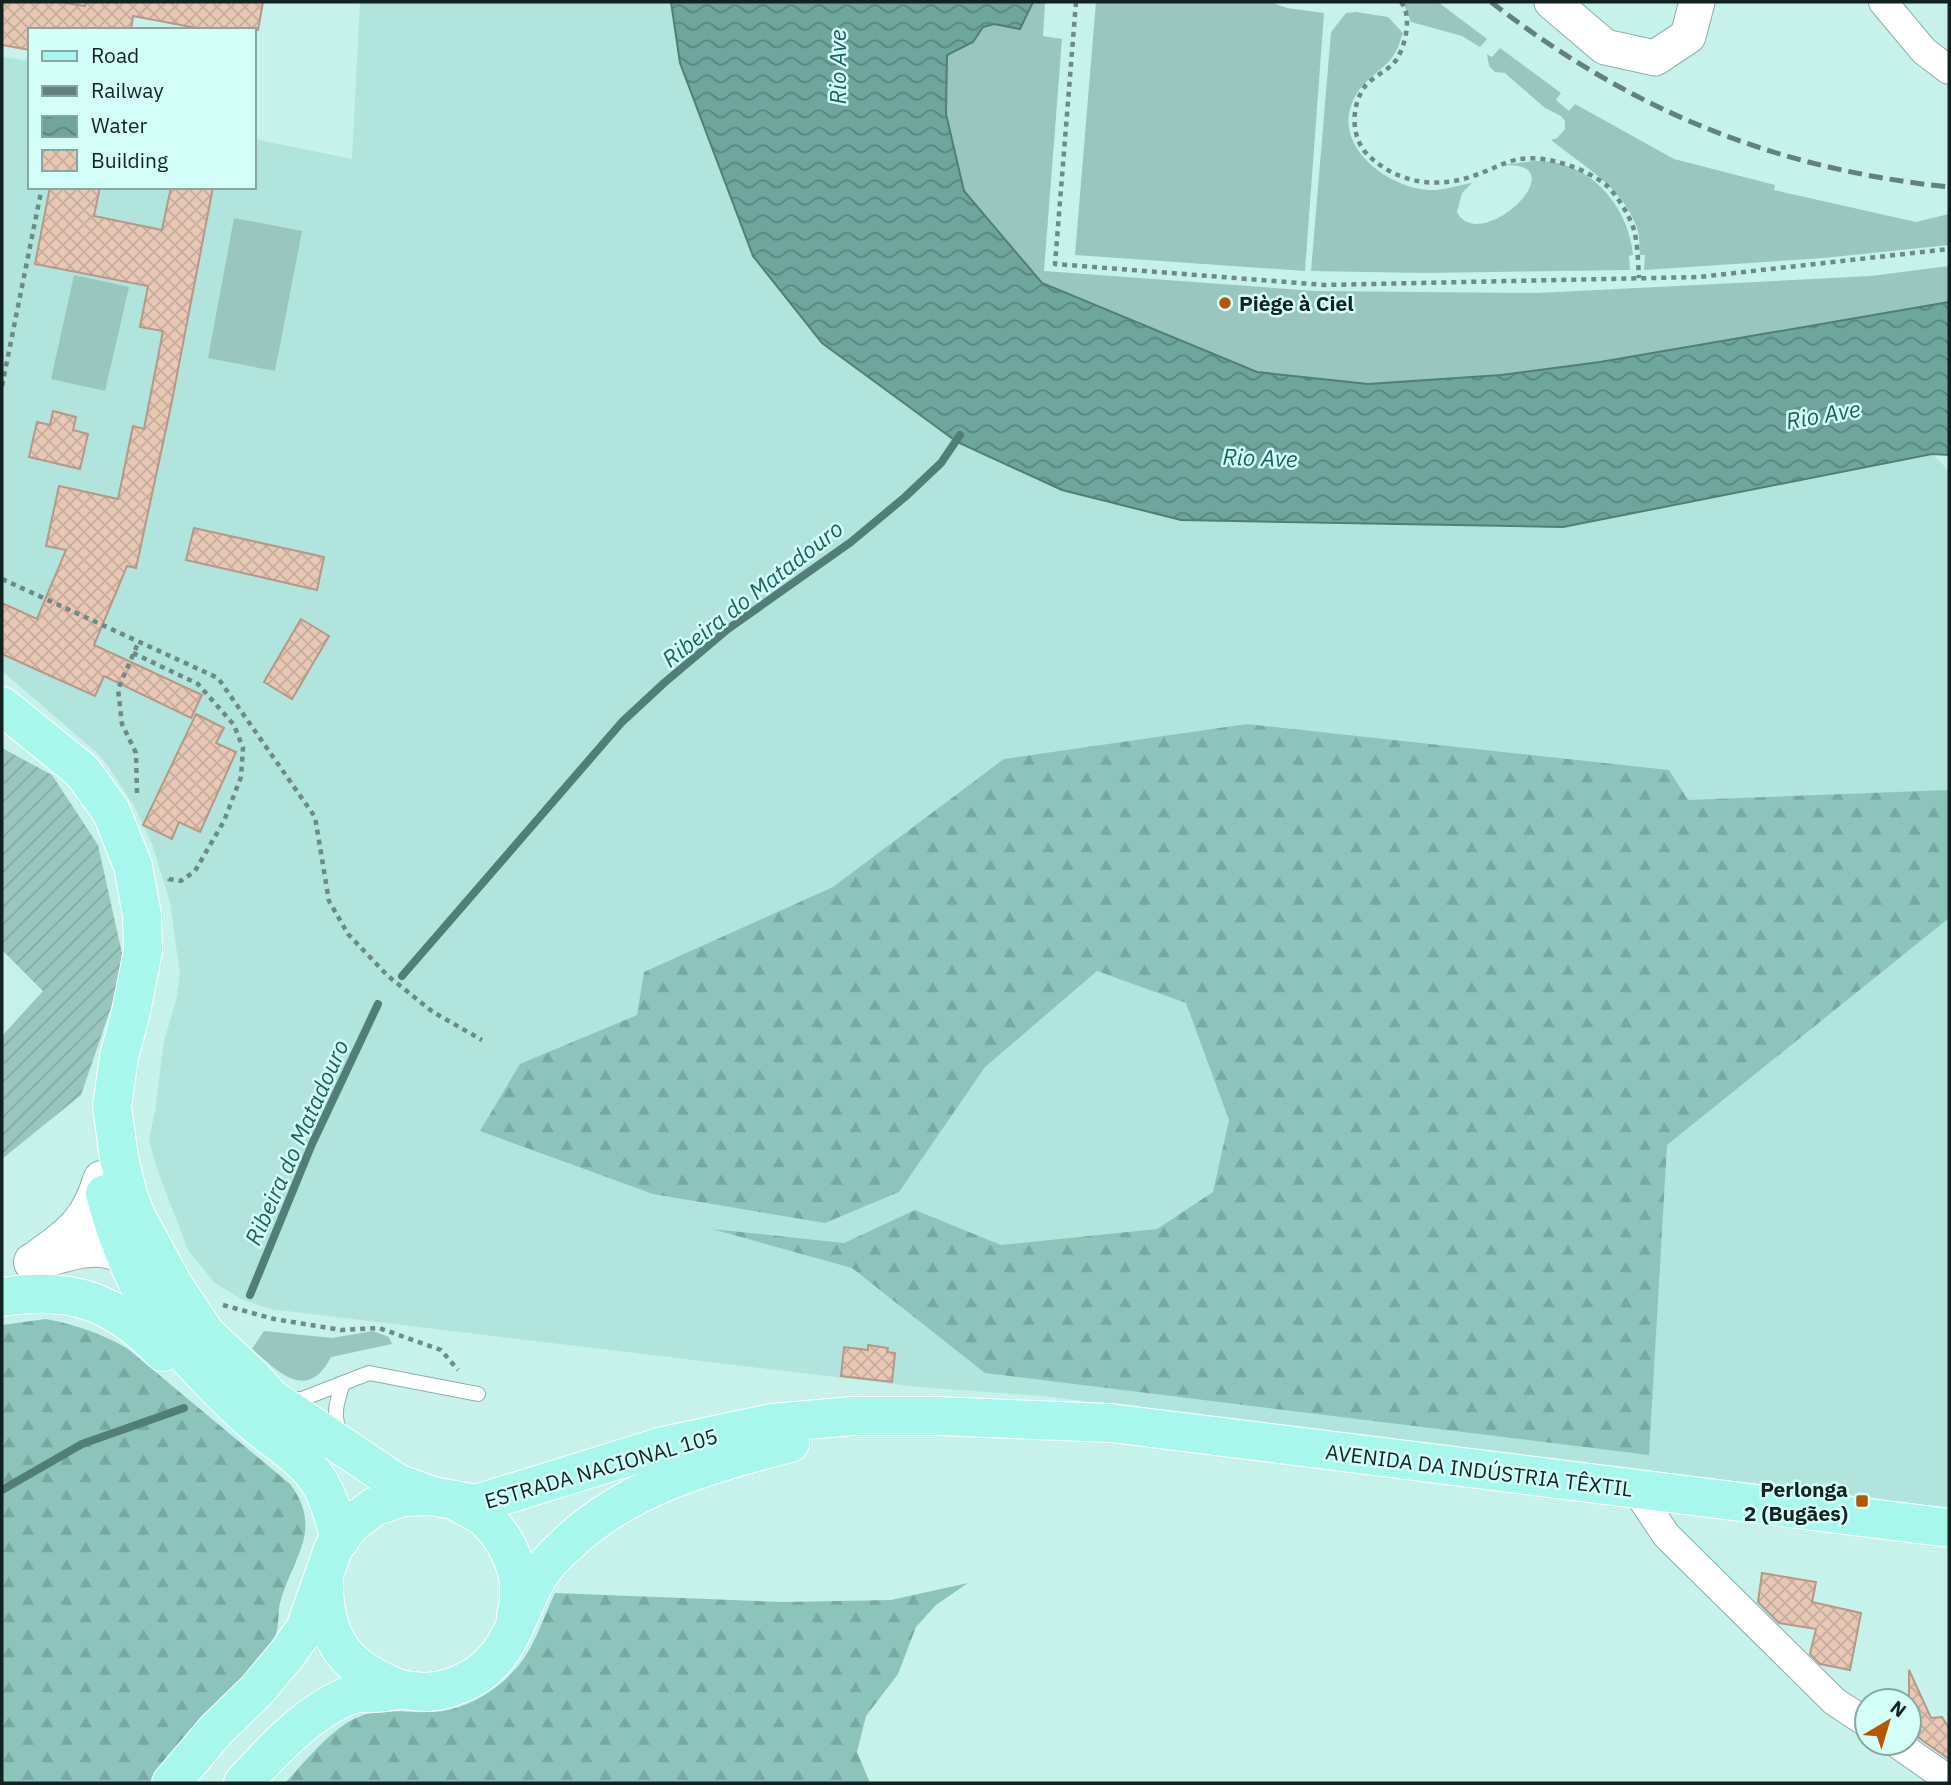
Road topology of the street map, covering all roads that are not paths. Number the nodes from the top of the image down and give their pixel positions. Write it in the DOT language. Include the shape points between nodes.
graph roads {
  1 [pos="1552,2"];
  2 [pos="1697,2"];
  3 [pos="1884,2"];
  4 [pos="1949,70"];
  5 [pos="2,706"];
  6 [pos="112,1106"];
  7 [pos="102,1180"];
  8 [pos="125,1253"];
  9 [pos="17,1272"];
  10 [pos="2,1297"];
  11 [pos="343,1383"];
  12 [pos="478,1394"];
  13 [pos="262,1410"];
  14 [pos="1008,1419"];
  15 [pos="360,1458"];
  16 [pos="1636,1490"];
  17 [pos="446,1499"];
  18 [pos="1949,1528"];
  19 [pos="340,1540"];
  20 [pos="324,1578"];
  21 [pos="511,1634"];
  22 [pos="402,1690"];
  23 [pos="1853,1714"];
  24 [pos="1916,1757"];
  25 [pos="1949,1780"];
  26 [pos="171,1783"];
  27 [pos="243,1783"];
  1 -- 2 [label="street" via="1605,47 1655,58 1688,36"];
  3 -- 4 [label="street" via="1924,51"];
  5 -- 6 [label="main road" via="82,771 111,811 133,866 142,915 142,951"];
  6 -- 7 [label="main road" via="102,1135"];
  6 -- 13 [label="main road" via="119,1158 136,1216 206,1334 252,1377"];
  7 -- 8 [label="main road"];
  7 -- 9 [label="main road" via="96,1202 68,1238"];
  8 -- 9 [label="main road" via="78,1248"];
  8 -- 13 [label="main road" via="147,1303 179,1346"];
  10 -- 13 [label="main road" via="27,1293 82,1297 141,1329 188,1377"];
  11 -- 12 [label="lane" via="369,1373"];
  11 -- 13 [label="lane"];
  11 -- 15 [label="lane" via="336,1425"];
  13 -- 15 [label="main road"];
  13 -- 19 [label="main road" via="319,1480"];
  14 -- 16 [label="main road, AVENIDA DA INDÚSTRIA TÊXTIL" via="1111,1423"];
  14 -- 17 [label="main road, ESTRADA NACIONAL 105" via="853,1416 772,1423 663,1446 494,1500 476,1504"];
  14 -- 21 [label="main road, ESTRADA NACIONAL 105" via="794,1443 713,1463 666,1481 597,1520 556,1555 538,1576"];
  15 -- 17 [label="main road" via="397,1483"];
  16 -- 18 [label="main road, AVENIDA DA INDÚSTRIA TÊXTIL"];
  16 -- 23 [label="street" via="1666,1535 1834,1701"];
  17 -- 19 [label="main road, ESTRADA NACIONAL 105" via="402,1497 374,1507"];
  17 -- 21 [label="main road, ESTRADA NACIONAL 105" via="486,1519 506,1543 518,1573 520,1604"];
  19 -- 20 [label="main road, ESTRADA NACIONAL 105"];
  20 -- 22 [label="main road, ESTRADA NACIONAL 105" via="324,1608 333,1637 350,1662 374,1680"];
  20 -- 26 [label="main road, ESTRADA NACIONAL 105" via="305,1629 287,1654"];
  21 -- 22 [label="main road, ESTRADA NACIONAL 105" via="497,1657 455,1686 429,1692"];
  22 -- 27 [label="main road, ESTRADA NACIONAL 105" via="355,1694 322,1711 294,1731"];
  24 -- 25 [label="street"];
}
